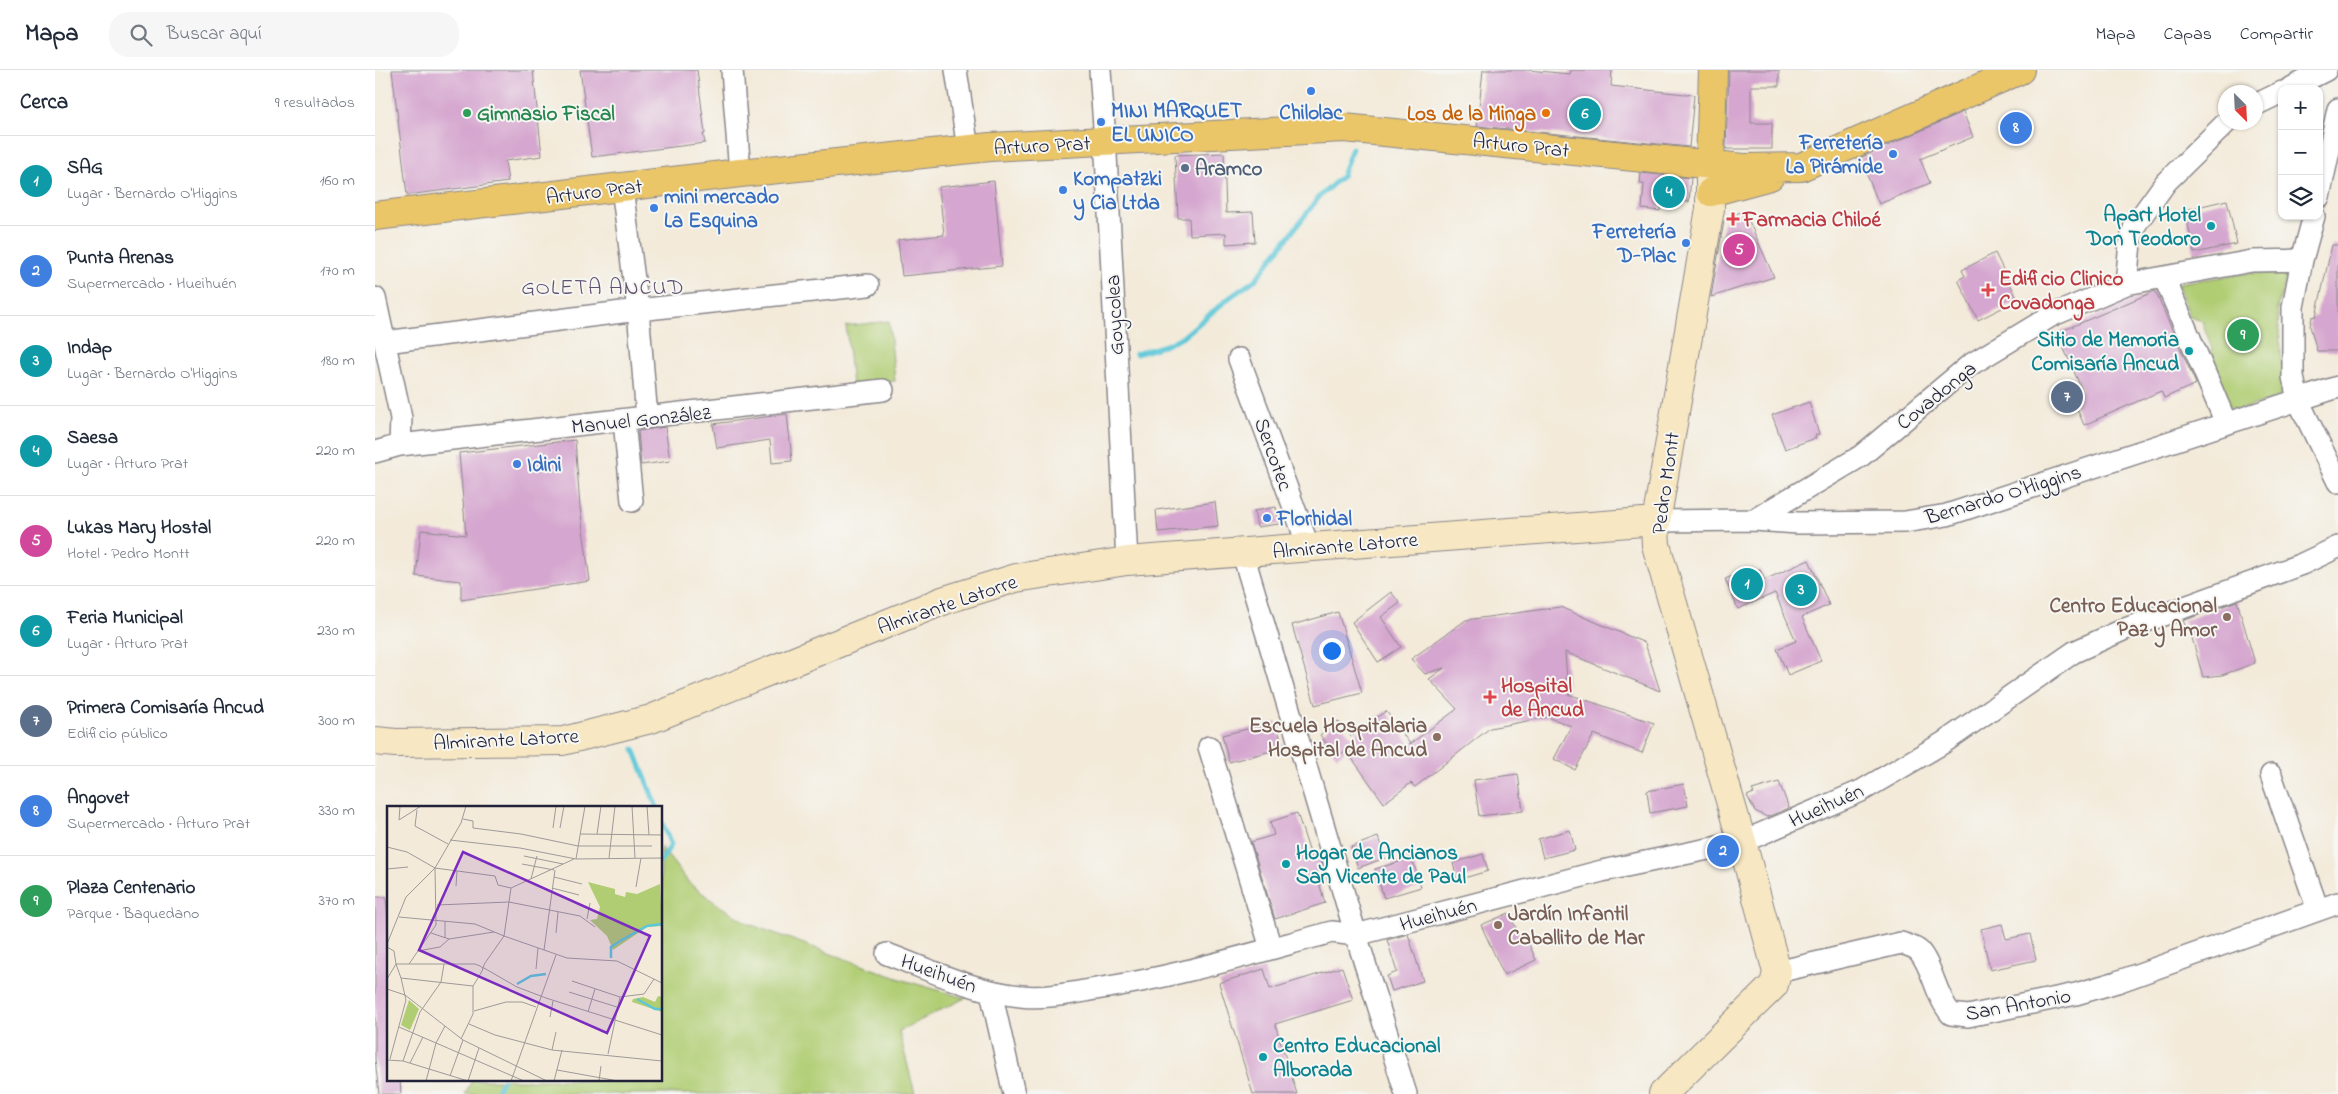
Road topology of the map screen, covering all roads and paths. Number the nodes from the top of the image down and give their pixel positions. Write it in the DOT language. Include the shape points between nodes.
graph roads {
  1 [pos="732,70"];
  2 [pos="956,70"];
  3 [pos="1099,70"];
  4 [pos="1713,70"];
  5 [pos="2020,70"];
  6 [pos="2326,70"];
  7 [pos="2297,85"];
  8 [pos="2278,94"];
  9 [pos="2263,101"];
  10 [pos="2338,109"];
  11 [pos="2219,130"];
  12 [pos="1104,141"];
  13 [pos="968,149"];
  14 [pos="1710,164"];
  15 [pos="1801,167"];
  16 [pos="740,173"];
  17 [pos="2323,178"];
  18 [pos="623,188"];
  19 [pos="1711,192"];
  20 [pos="375,216"];
  21 [pos="2313,220"];
  22 [pos="2302,260"];
  23 [pos="2165,277"];
  24 [pos="2126,284"];
  25 [pos="868,285"];
  26 [pos="375,298"];
  27 [pos="638,310"];
  28 [pos="385,342"];
  29 [pos="1239,359"];
  30 [pos="2338,387"];
  31 [pos="883,390"];
  32 [pos="2297,400"];
  33 [pos="647,418"];
  34 [pos="624,421"];
  35 [pos="2225,423"];
  36 [pos="400,445"];
  37 [pos="375,452"];
  38 [pos="2338,482"];
  39 [pos="633,501"];
  40 [pos="1754,520"];
  41 [pos="1656,521"];
  42 [pos="2338,547"];
  43 [pos="1309,548"];
  44 [pos="1243,554"];
  45 [pos="1127,561"];
  46 [pos="375,741"];
  47 [pos="1209,747"];
  48 [pos="2271,775"];
  49 [pos="1742,842"];
  50 [pos="2338,903"];
  51 [pos="2318,910"];
  52 [pos="1356,935"];
  53 [pos="1271,948"];
  54 [pos="887,954"];
  55 [pos="1777,972"];
  56 [pos="991,992"];
  57 [pos="1013,1094"];
  58 [pos="1406,1094"];
  59 [pos="1663,1094"];
  1 -- 16 [label="street"];
  2 -- 13 [label="street"];
  3 -- 12 [label="street, Goycolea"];
  4 -- 14 [label="main road, Pedro Montt"];
  5 -- 15 [label="main road, Arturo Prat"];
  6 -- 7 [label="street"];
  8 -- 9 [label="street"];
  10 -- 17 [label="street"];
  11 -- 24 [label="street" via="2166,182 2135,225"];
  12 -- 13 [label="main road, Arturo Prat"];
  12 -- 14 [label="main road, Arturo Prat" via="1344,128"];
  12 -- 45 [label="street, Goycolea"];
  13 -- 16 [label="main road, Arturo Prat"];
  14 -- 15 [label="main road, Arturo Prat" via="1745,168"];
  14 -- 19 [label="main road, Pedro Montt"];
  15 -- 19 [label="main road"];
  16 -- 18 [label="main road, Arturo Prat"];
  18 -- 20 [label="main road, Arturo Prat"];
  18 -- 27 [label="street"];
  19 -- 41 [label="main road, Pedro Montt"];
  21 -- 22 [label="street"];
  22 -- 23 [label="street, Covadonga" via="2252,262"];
  22 -- 32 [label="street" via="2293,307 2292,355"];
  23 -- 24 [label="street, Covadonga"];
  23 -- 35 [label="street"];
  24 -- 40 [label="street, Covadonga" via="2051,316 1970,365 1861,456"];
  25 -- 27 [label="street"];
  26 -- 28 [label="street"];
  27 -- 28 [label="street"];
  27 -- 33 [label="street"];
  28 -- 36 [label="street" via="401,418"];
  29 -- 43 [label="street, Sercotec"];
  30 -- 32 [label="street, Bernardo O'Higgins"];
  31 -- 33 [label="street, Manuel González"];
  32 -- 35 [label="street, Bernardo O'Higgins"];
  32 -- 38 [label="street"];
  33 -- 34 [label="street, Manuel González"];
  34 -- 36 [label="street, Manuel González"];
  34 -- 39 [label="street"];
  35 -- 40 [label="street, Bernardo O'Higgins" via="1947,515 1905,522"];
  36 -- 37 [label="street, Manuel González"];
  40 -- 41 [label="street, Bernardo O'Higgins"];
  41 -- 43 [label="main road, Almirante Latorre"];
  41 -- 49 [label="main road, Pedro Montt" via="1656,545"];
  42 -- 49 [label="street, Hueihuén" via="2302,564 2125,628 2074,652 1943,743 1861,791"];
  43 -- 44 [label="main road, Almirante Latorre"];
  44 -- 45 [label="main road, Almirante Latorre"];
  44 -- 52 [label="street"];
  45 -- 46 [label="main road, Almirante Latorre" via="1016,578 945,600 651,719 606,732 563,741"];
  47 -- 53 [label="street"];
  48 -- 51 [label="street"];
  49 -- 52 [label="street, Hueihuén" via="1601,871"];
  49 -- 55 [label="main road, Pedro Montt"];
  50 -- 51 [label="street, San Antonio"];
  51 -- 55 [label="street, San Antonio" via="2117,982 2077,994 1968,1016 1951,1014 1943,1005 1918,950 1901,943"];
  52 -- 53 [label="street, Hueihuén" via="1332,932"];
  52 -- 58 [label="street"];
  53 -- 56 [label="street, Hueihuén" via="1113,987 1023,996"];
  54 -- 56 [label="street, Hueihuén"];
  55 -- 59 [label="main road" via="1774,985"];
  56 -- 57 [label="street, Hueihuén"];
}
